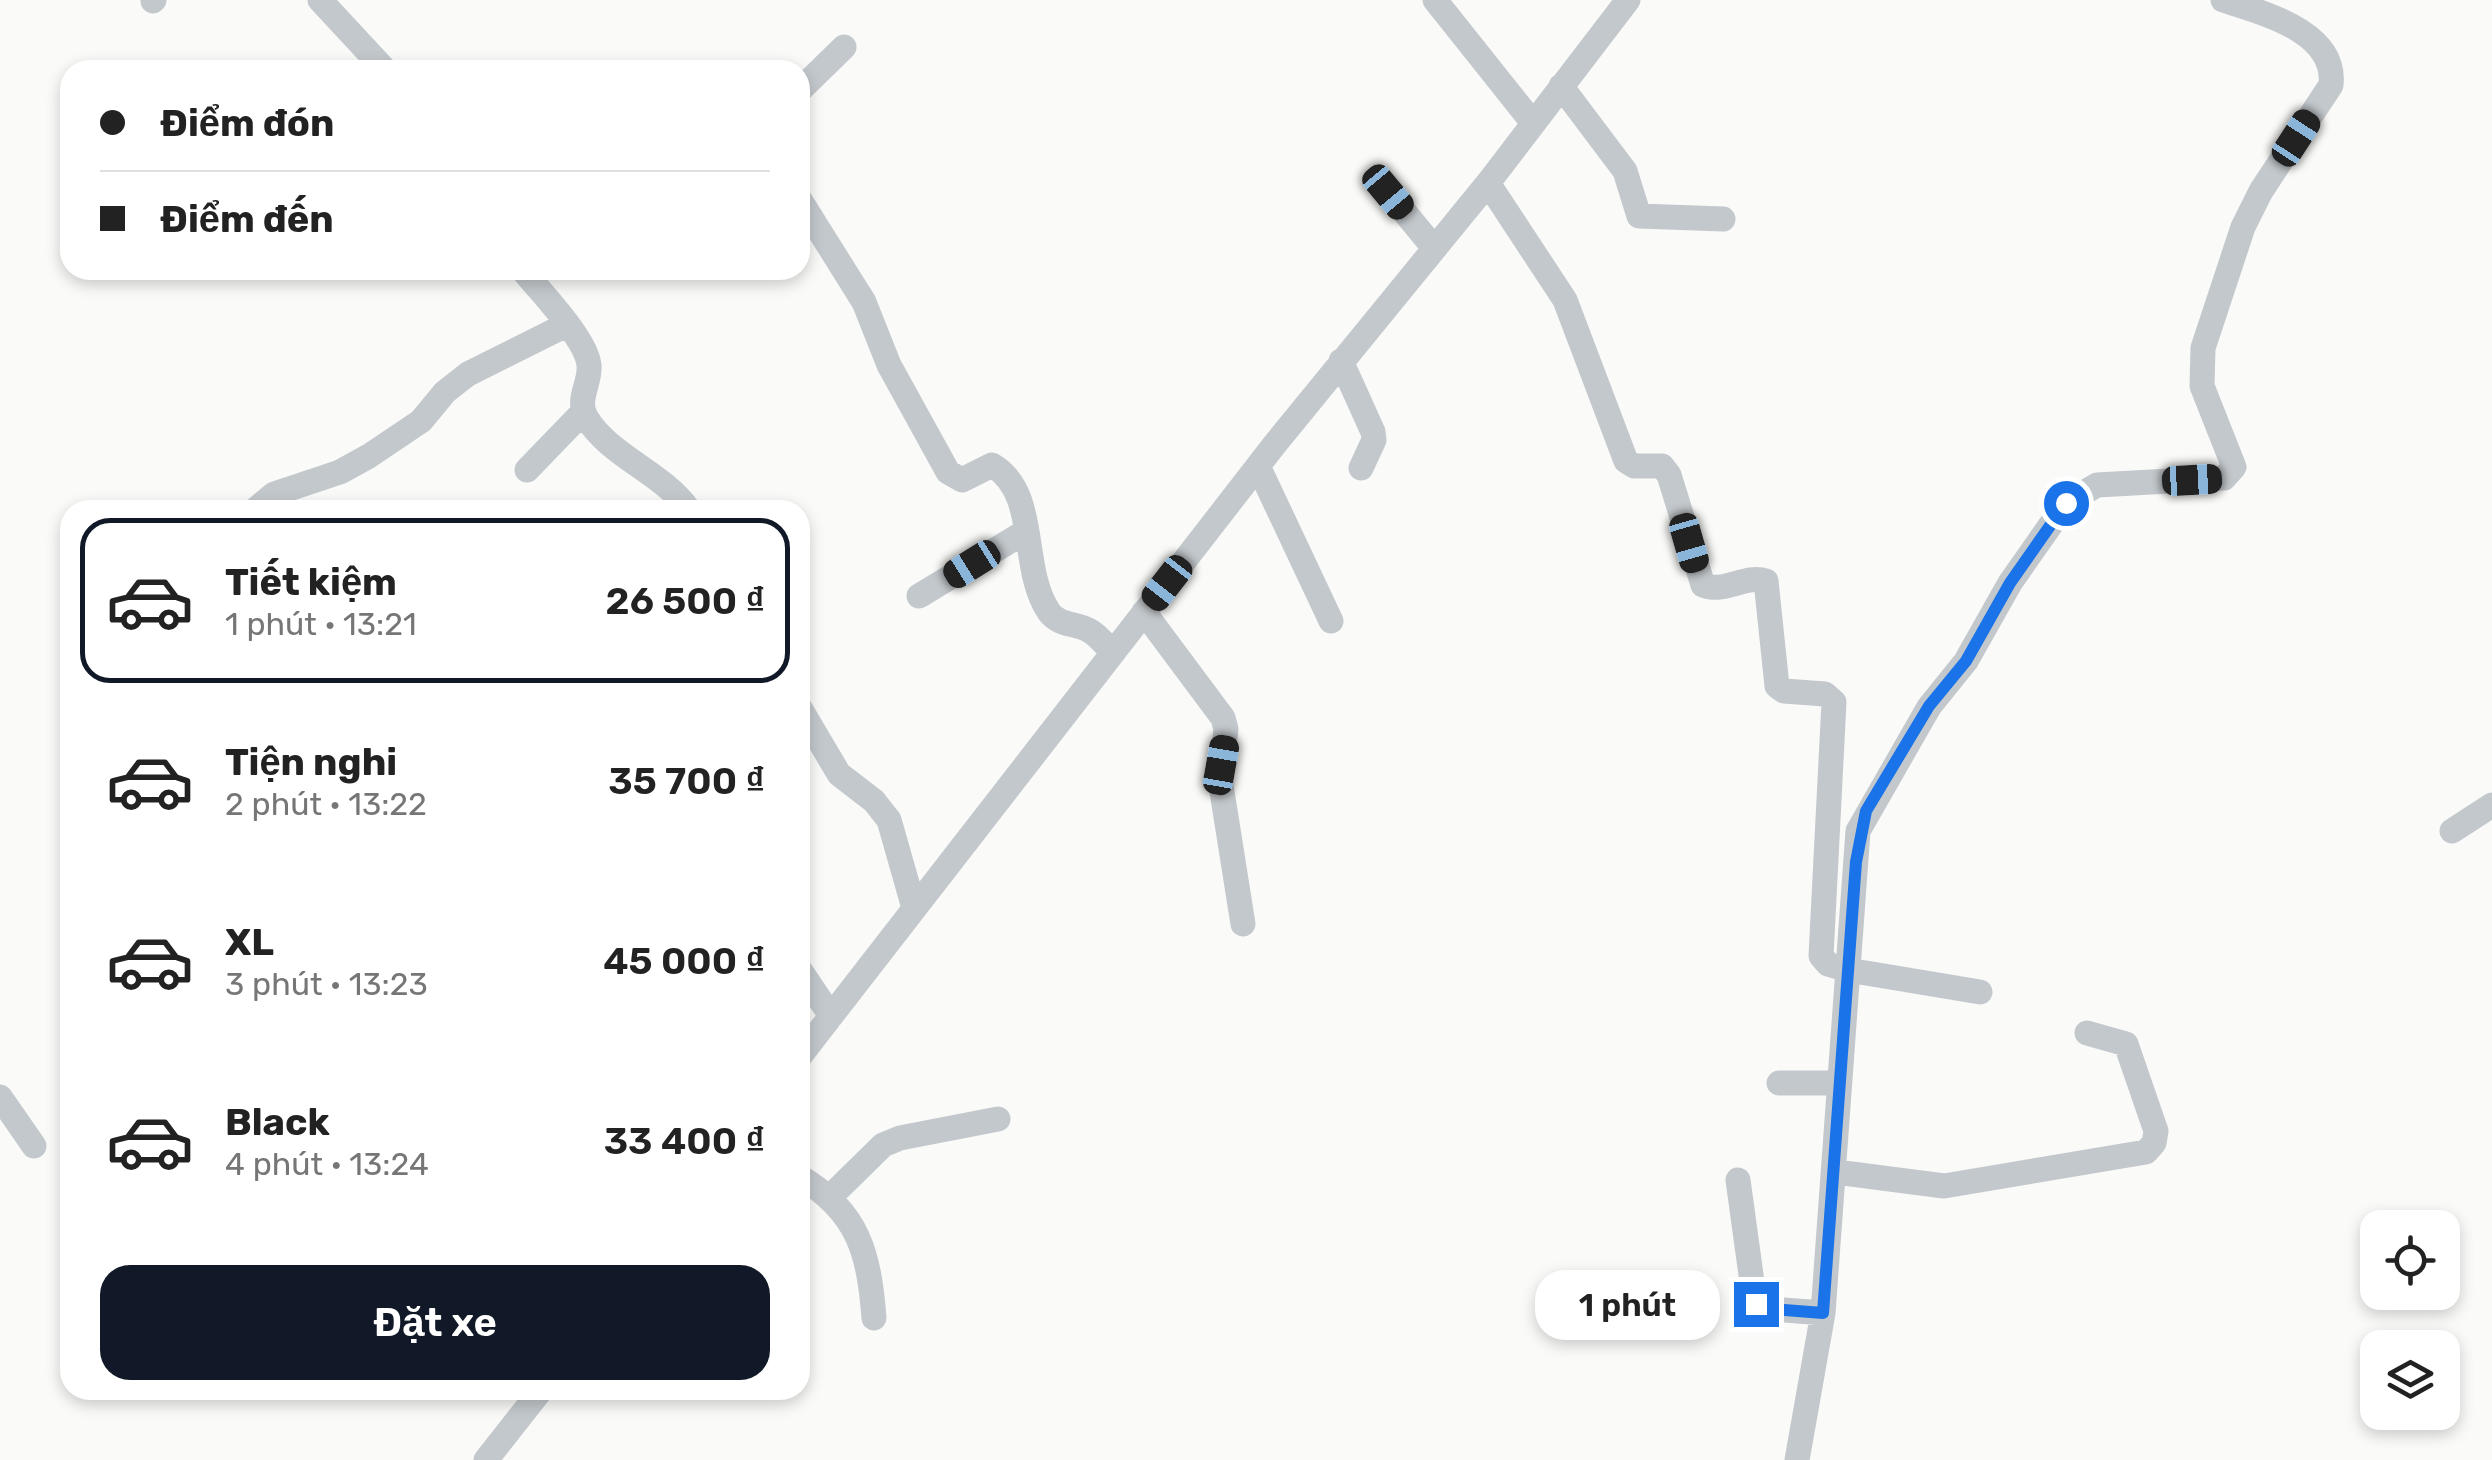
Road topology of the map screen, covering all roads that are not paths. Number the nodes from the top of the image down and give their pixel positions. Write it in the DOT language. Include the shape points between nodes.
graph roads {
  1 [pos="320,0"];
  2 [pos="1435,0"];
  3 [pos="1628,0"];
  4 [pos="2223,0"];
  5 [pos="844,47"];
  6 [pos="376,60"];
  7 [pos="810,80"];
  8 [pos="1561,86"];
  9 [pos="1532,124"];
  10 [pos="1488,183"];
  11 [pos="1388,192"];
  12 [pos="810,216"];
  13 [pos="1723,219"];
  14 [pos="1434,248"];
  15 [pos="531,280"];
  16 [pos="566,325"];
  17 [pos="1341,361"];
  18 [pos="584,412"];
  19 [pos="1258,466"];
  20 [pos="1360,468"];
  21 [pos="527,470"];
  22 [pos="267,500"];
  23 [pos="680,500"];
  24 [pos="1025,532"];
  25 [pos="919,596"];
  26 [pos="1144,612"];
  27 [pos="1330,621"];
  28 [pos="1112,653"];
  29 [pos="810,725"];
  30 [pos="2492,806"];
  31 [pos="2452,830"];
  32 [pos="914,908"];
  33 [pos="1243,924"];
  34 [pos="1839,967"];
  35 [pos="810,985"];
  36 [pos="1980,992"];
  37 [pos="831,1016"];
  38 [pos="2087,1033"];
  39 [pos="810,1043"];
  40 [pos="1778,1083"];
  41 [pos="1832,1083"];
  42 [pos="0,1097"];
  43 [pos="998,1120"];
  44 [pos="34,1146"];
  45 [pos="1836,1172"];
  46 [pos="1738,1180"];
  47 [pos="810,1184"];
  48 [pos="830,1198"];
  49 [pos="1823,1313"];
  50 [pos="874,1318"];
  51 [pos="533,1400"];
  52 [pos="486,1460"];
  53 [pos="1797,1460"];
  1 -- 6 [label="street"];
  2 -- 9 [label="street"];
  3 -- 8 [label="street"];
  4 -- 34 [label="street" via="2285,21 2320,50 2332,74 2243,227 2203,348 2202,386 2232,472 2224,478 2097,485 2066,503 1866,811"];
  5 -- 7 [label="street"];
  8 -- 9 [label="street"];
  8 -- 13 [label="street" via="1626,171 1639,216"];
  9 -- 10 [label="street"];
  10 -- 14 [label="street"];
  10 -- 34 [label="street" via="1564,300 1626,461 1662,466 1668,475 1703,585 1766,581 1777,686 1826,694 1834,702 1819,946"];
  11 -- 14 [label="street"];
  12 -- 24 [label="street" via="864,302 889,365 948,472 962,480 987,466 998,468 1026,513"];
  14 -- 17 [label="street"];
  15 -- 16 [label="street"];
  16 -- 18 [label="street" via="588,360"];
  16 -- 22 [label="street" via="468,374 421,421 369,456"];
  17 -- 19 [label="street"];
  17 -- 20 [label="street" via="1373,432"];
  18 -- 21 [label="street"];
  18 -- 23 [label="street"];
  19 -- 26 [label="street"];
  19 -- 27 [label="street"];
  24 -- 25 [label="street"];
  24 -- 28 [label="street" via="1050,614 1088,630"];
  26 -- 28 [label="street"];
  26 -- 33 [label="street" via="1223,718 1220,779"];
  28 -- 32 [label="street"];
  29 -- 32 [label="street" via="839,774 889,820"];
  30 -- 31 [label="street"];
  32 -- 37 [label="street"];
  34 -- 36 [label="street"];
  34 -- 41 [label="street"];
  35 -- 37 [label="street"];
  37 -- 39 [label="street"];
  38 -- 45 [label="street" via="2126,1044 2156,1131 2146,1152 1944,1186"];
  40 -- 41 [label="street"];
  41 -- 45 [label="street"];
  42 -- 44 [label="street"];
  43 -- 48 [label="street" via="883,1145"];
  45 -- 49 [label="street"];
  46 -- 49 [label="street" via="1756,1304"];
  47 -- 48 [label="street"];
  48 -- 50 [label="street" via="868,1256"];
  49 -- 53 [label="street"];
  51 -- 52 [label="street"];
}
